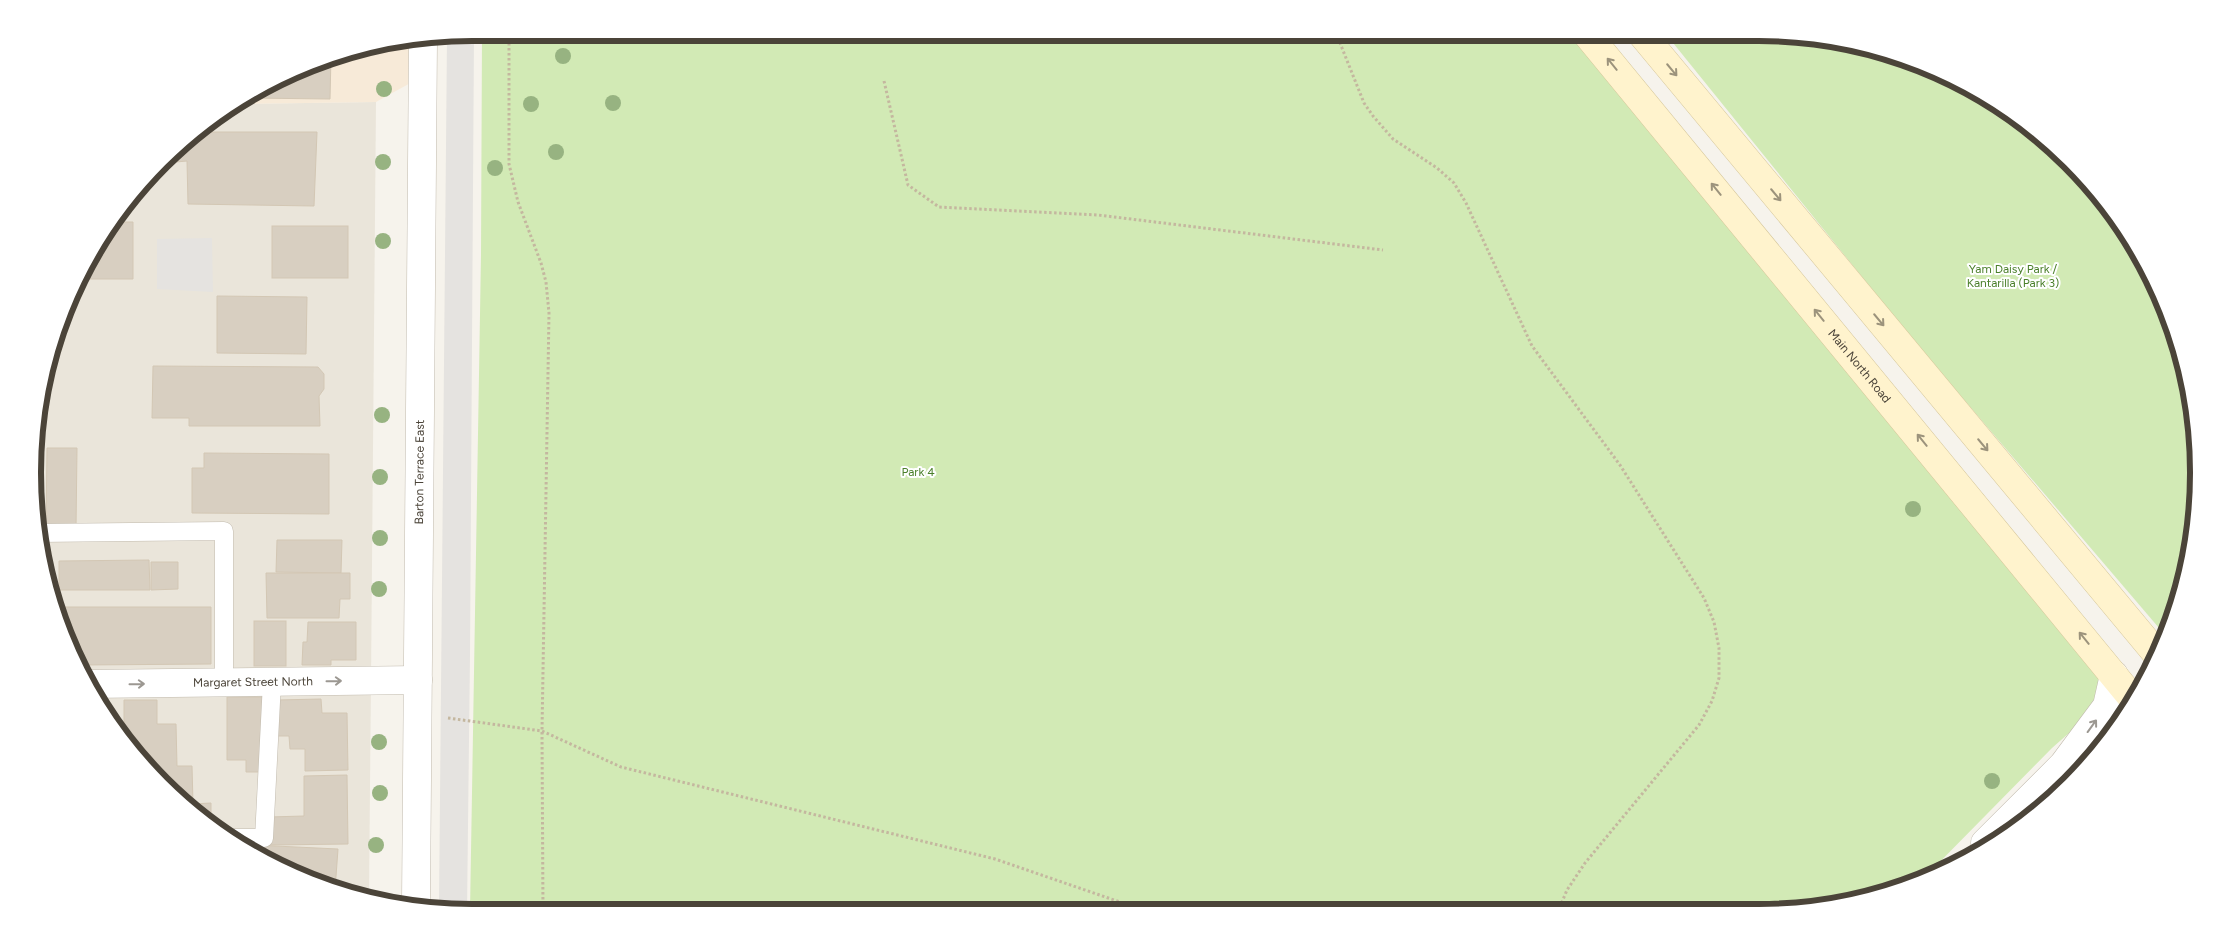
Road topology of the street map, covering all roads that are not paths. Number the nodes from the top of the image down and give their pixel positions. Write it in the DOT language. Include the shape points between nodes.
graph roads {
  1 [pos="1593,41"];
  2 [pos="1647,41"];
  3 [pos="423,44"];
  4 [pos="46,533"];
  5 [pos="2152,648"];
  6 [pos="2114,676"];
  7 [pos="418,680"];
  8 [pos="224,682"];
  9 [pos="272,682"];
  10 [pos="97,684"];
  11 [pos="2129,694"];
  12 [pos="2076,762"];
  13 [pos="2000,829"];
  14 [pos="244,838"];
  15 [pos="416,900"];
  6 -- 1 [label="main road, Main North Road, one-way"];
  2 -- 5 [label="main road, one-way"];
  3 -- 7 [label="street, Barton Terrace East"];
  4 -- 8 [label="lane" via="224,531"];
  6 -- 11 [label="main road, Main North Road"];
  12 -- 6 [label="street, one-way" via="2107,706"];
  9 -- 7 [label="street, Margaret Street North, one-way"];
  7 -- 15 [label="street, Barton Terrace East"];
  8 -- 9 [label="street, Margaret Street North"];
  10 -- 8 [label="street, Margaret Street North, one-way"];
  9 -- 14 [label="lane" via="264,838"];
  12 -- 13 [label="street"];
}
